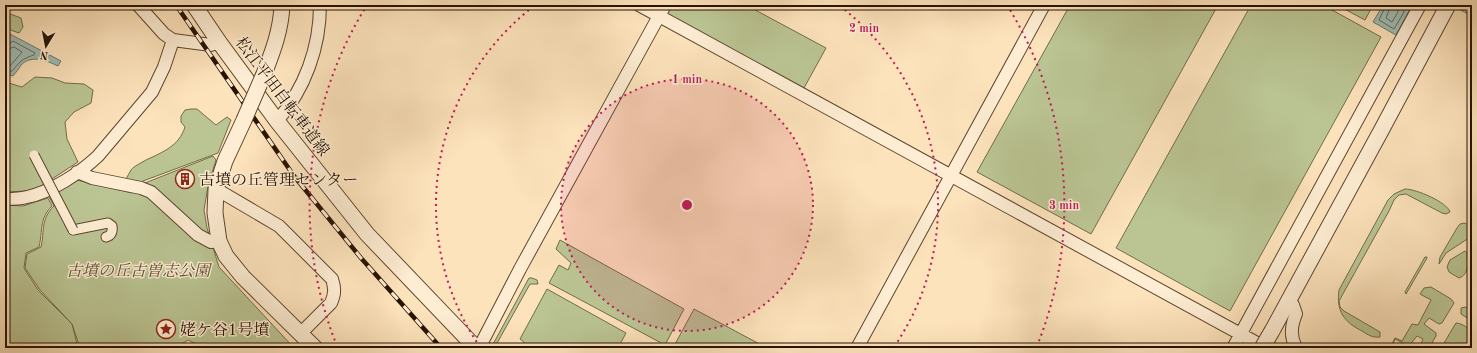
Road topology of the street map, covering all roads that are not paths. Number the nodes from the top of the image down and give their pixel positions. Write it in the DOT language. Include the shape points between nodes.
graph roads {
  1 [pos="138,5"];
  2 [pos="194,5"];
  3 [pos="282,5"];
  4 [pos="320,5"];
  5 [pos="639,5"];
  6 [pos="666,5"];
  7 [pos="1044,5"];
  8 [pos="1420,5"];
  9 [pos="1446,9"];
  10 [pos="660,16"];
  11 [pos="173,40"];
  12 [pos="219,42"];
  13 [pos="277,121"];
  14 [pos="34,156"];
  15 [pos="77,172"];
  16 [pos="951,176"];
  17 [pos="216,189"];
  18 [pos="5,199"];
  19 [pos="106,237"];
  20 [pos="219,241"];
  21 [pos="1288,301"];
  22 [pos="300,334"];
  23 [pos="1241,334"];
  24 [pos="315,348"];
  25 [pos="476,348"];
  26 [pos="480,348"];
  27 [pos="857,348"];
  28 [pos="1233,348"];
  29 [pos="1262,348"];
  30 [pos="1266,348"];
  31 [pos="1296,348"];
  1 -- 11 [label="street" via="164,34"];
  2 -- 12 [label="street, 松江平田自転車道線"];
  3 -- 17 [label="street, bridge" via="281,23 272,54 225,161"];
  4 -- 13 [label="street" via="317,43 304,80 286,112"];
  5 -- 10 [label="street"];
  6 -- 10 [label="street"];
  7 -- 16 [label="street"];
  8 -- 23 [label="street"];
  9 -- 21 [label="street"];
  10 -- 16 [label="street"];
  10 -- 26 [label="street" via="523,264"];
  11 -- 12 [label="street" via="211,45"];
  11 -- 15 [label="street" via="152,92 98,156"];
  12 -- 13 [label="street, 松江平田自転車道線"];
  13 -- 25 [label="street, 松江平田自転車道線" via="367,234"];
  14 -- 19 [label="street, bridge" via="73,230 108,223 112,226 112,231"];
  15 -- 18 [label="street" via="43,192 26,198"];
  15 -- 20 [label="street" via="151,192 198,235 211,242"];
  16 -- 23 [label="street"];
  16 -- 27 [label="street"];
  17 -- 20 [label="street" via="215,213"];
  17 -- 22 [label="street" via="279,226 332,278 335,288 330,303"];
  20 -- 22 [label="street" via="226,256 243,277"];
  21 -- 29 [label="street, bridge"];
  21 -- 31 [label="street" via="1293,305 1296,314 1291,330"];
  22 -- 24 [label="street"];
  23 -- 28 [label="street"];
  23 -- 30 [label="street"];
}
